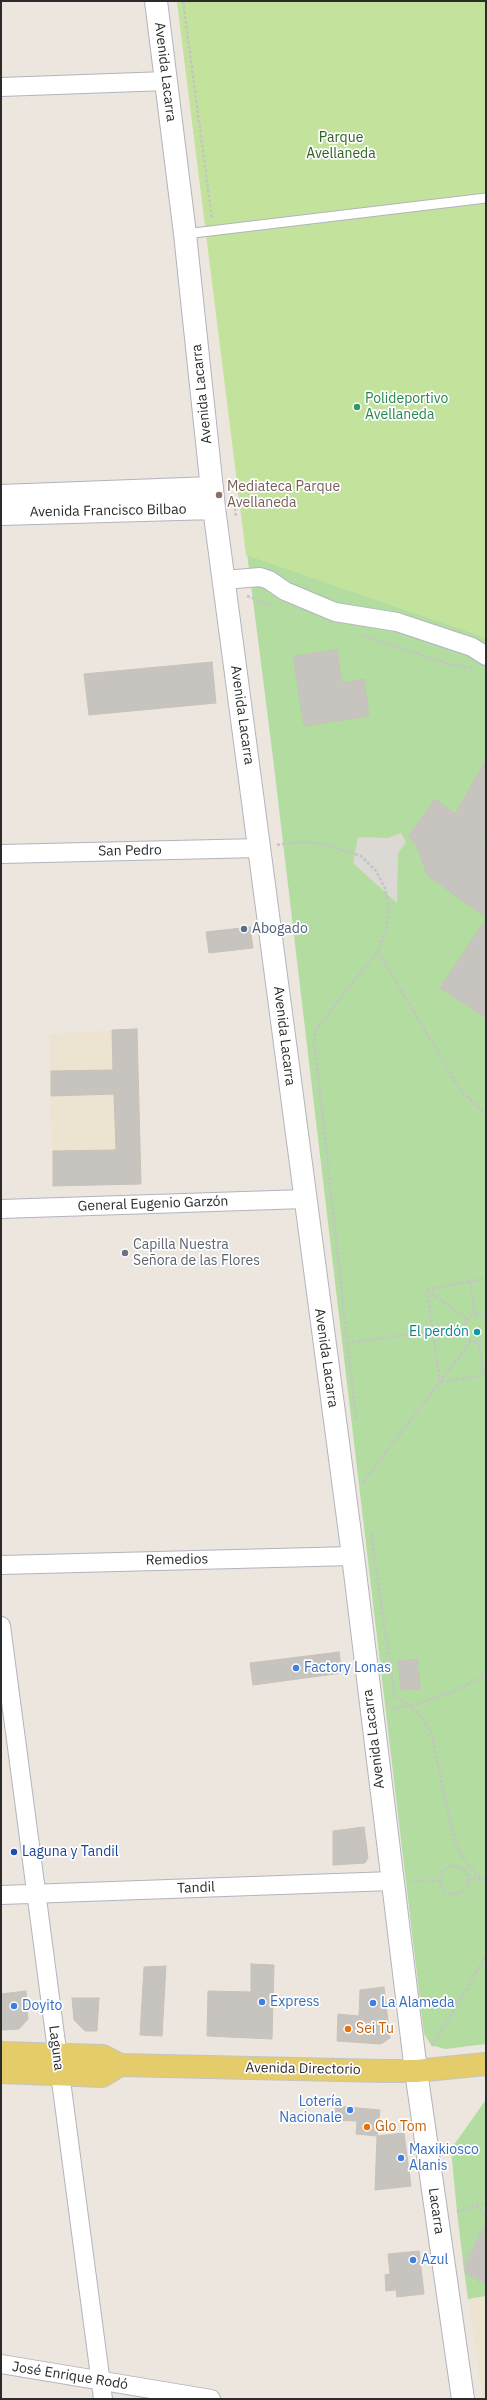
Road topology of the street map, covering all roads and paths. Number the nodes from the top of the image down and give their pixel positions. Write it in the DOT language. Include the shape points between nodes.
graph roads {
  1 [pos="156,1"];
  2 [pos="183,1"];
  3 [pos="167,81"];
  4 [pos="1,87"];
  5 [pos="486,198"];
  6 [pos="214,231"];
  7 [pos="185,234"];
  8 [pos="1,496"];
  9 [pos="213,498"];
  10 [pos="1,514"];
  11 [pos="224,580"];
  12 [pos="486,656"];
  13 [pos="260,848"];
  14 [pos="1,854"];
  15 [pos="378,951"];
  16 [pos="486,1114"];
  17 [pos="305,1199"];
  18 [pos="1,1209"];
  19 [pos="486,1278"];
  20 [pos="470,1281"];
  21 [pos="427,1290"];
  22 [pos="475,1314"];
  23 [pos="486,1318"];
  24 [pos="467,1319"];
  25 [pos="463,1328"];
  26 [pos="433,1333"];
  27 [pos="486,1340"];
  28 [pos="470,1341"];
  29 [pos="347,1343"];
  30 [pos="479,1343"];
  31 [pos="325,1346"];
  32 [pos="485,1375"];
  33 [pos="440,1382"];
  34 [pos="356,1420"];
  35 [pos="363,1474"];
  36 [pos="364,1482"];
  37 [pos="365,1489"];
  38 [pos="346,1509"];
  39 [pos="370,1528"];
  40 [pos="352,1556"];
  41 [pos="1,1565"];
  42 [pos="1,1626"];
  43 [pos="486,1675"];
  44 [pos="410,1706"];
  45 [pos="371,1712"];
  46 [pos="468,1879"];
  47 [pos="480,1879"];
  48 [pos="486,1879"];
  49 [pos="440,1881"];
  50 [pos="392,1882"];
  51 [pos="1,1894"];
  52 [pos="36,1894"];
  53 [pos="486,1956"];
  54 [pos="1,2053"];
  55 [pos="58,2064"];
  56 [pos="486,2064"];
  57 [pos="416,2071"];
  58 [pos="1,2072"];
  59 [pos="486,2202"];
  60 [pos="476,2206"];
  61 [pos="457,2212"];
  62 [pos="486,2215"];
  63 [pos="486,2223"];
  64 [pos="463,2267"];
  65 [pos="464,2272"];
  66 [pos="486,2285"];
  67 [pos="1,2364"];
  68 [pos="100,2381"];
  69 [pos="103,2399"];
  70 [pos="211,2399"];
  71 [pos="463,2399"];
  1 -- 3 [label="street, Avenida Lacarra"];
  2 -- 6 [label="path"];
  3 -- 4 [label="street"];
  3 -- 7 [label="street, Avenida Lacarra"];
  5 -- 6 [label="lane"];
  6 -- 7 [label="lane"];
  7 -- 9 [label="street, Avenida Lacarra"];
  8 -- 9 [label="street, Avenida Francisco Bilbao"];
  9 -- 10 [label="street, Avenida Francisco Bilbao"];
  9 -- 11 [label="street, Avenida Lacarra"];
  11 -- 12 [label="street" via="260,577 285,591 335,612 398,622 472,647"];
  11 -- 13 [label="street, Avenida Lacarra"];
  13 -- 14 [label="street, San Pedro"];
  13 -- 15 [label="path" via="299,842 317,844 361,856 379,876 385,888 389,909 386,930"];
  13 -- 17 [label="street, Avenida Lacarra"];
  15 -- 16 [label="path" via="461,1091"];
  15 -- 29 [label="path" via="316,1028 314,1040"];
  17 -- 18 [label="street, General Eugenio Garzón"];
  17 -- 31 [label="street, Avenida Lacarra"];
  19 -- 20 [label="path"];
  20 -- 21 [label="path"];
  20 -- 22 [label="path"];
  21 -- 24 [label="path"];
  21 -- 26 [label="path"];
  22 -- 23 [label="path"];
  22 -- 24 [label="path"];
  24 -- 25 [label="path"];
  25 -- 26 [label="path"];
  25 -- 28 [label="path"];
  26 -- 29 [label="path"];
  26 -- 33 [label="path"];
  27 -- 30 [label="path"];
  28 -- 30 [label="path"];
  28 -- 33 [label="path"];
  29 -- 31 [label="path"];
  29 -- 34 [label="path"];
  30 -- 32 [label="path"];
  31 -- 38 [label="street, Avenida Lacarra"];
  32 -- 33 [label="path"];
  33 -- 36 [label="path"];
  35 -- 36 [label="path"];
  36 -- 37 [label="path"];
  36 -- 38 [label="path"];
  38 -- 40 [label="street, Avenida Lacarra"];
  39 -- 44 [label="path" via="394,1692"];
  40 -- 41 [label="street, Remedios"];
  40 -- 45 [label="street, Avenida Lacarra"];
  42 -- 52 [label="street, Laguna"];
  43 -- 44 [label="path" via="456,1690"];
  44 -- 45 [label="path"];
  44 -- 47 [label="path" via="419,1713 431,1732 459,1852"];
  45 -- 50 [label="street, Avenida Lacarra"];
  46 -- 47 [label="path"];
  46 -- 49 [label="path" via="465,1888 452,1894 444,1889"];
  46 -- 49 [label="path" via="462,1868 453,1865 445,1869"];
  47 -- 48 [label="path"];
  49 -- 50 [label="path"];
  50 -- 52 [label="street, Tandil"];
  50 -- 57 [label="street, Avenida Lacarra"];
  51 -- 52 [label="street, Tandil"];
  52 -- 55 [label="street, Laguna"];
  53 -- 57 [label="path"];
  54 -- 55 [label="main road, Avenida Directorio"];
  55 -- 57 [label="main road, Avenida Directorio" via="102,2076 120,2065"];
  55 -- 58 [label="main road, Avenida Directorio"];
  55 -- 68 [label="street, Laguna"];
  56 -- 57 [label="main road, Avenida Directorio"];
  57 -- 71 [label="street, Lacarra"];
  59 -- 60 [label="path"];
  60 -- 61 [label="path"];
  60 -- 62 [label="path"];
  63 -- 64 [label="path"];
  65 -- 66 [label="path"];
  67 -- 68 [label="street, José Enrique Rodó"];
  68 -- 69 [label="street, Laguna"];
  68 -- 70 [label="street, José Enrique Rodó"];
}
